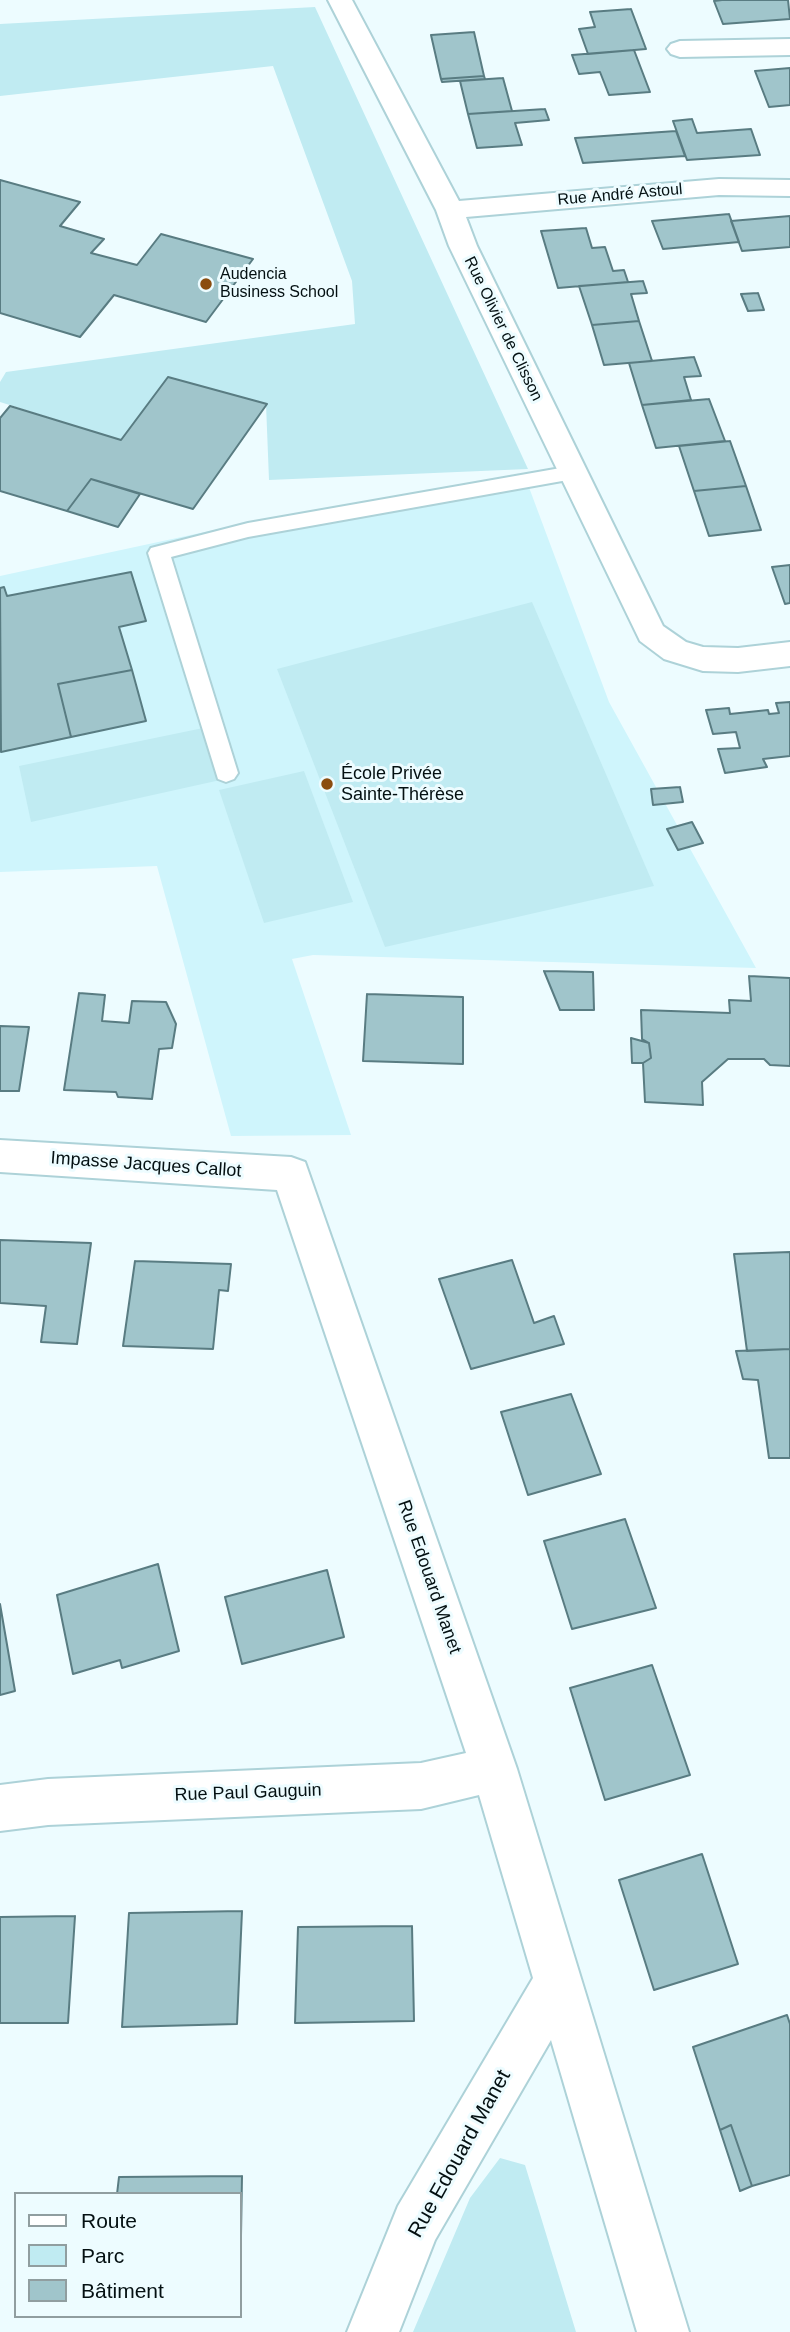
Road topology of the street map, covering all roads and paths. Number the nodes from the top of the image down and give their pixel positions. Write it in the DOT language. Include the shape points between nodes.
graph roads {
  1 [pos="340,0"];
  2 [pos="790,47"];
  3 [pos="680,48"];
  4 [pos="790,188"];
  5 [pos="450,210"];
  6 [pos="572,473"];
  7 [pos="790,654"];
  8 [pos="226,773"];
  9 [pos="0,1156"];
  10 [pos="291,1174"];
  11 [pos="495,1769"];
  12 [pos="0,1808"];
  13 [pos="558,1982"];
  14 [pos="373,2332"];
  15 [pos="663,2332"];
  1 -- 5 [label="street, Rue Olivier de Clisson"];
  2 -- 3 [label="street"];
  4 -- 5 [label="street, Rue André Astoul" via="719,187"];
  5 -- 6 [label="street, Rue Olivier de Clisson"];
  6 -- 7 [label="street, Rue Olivier de Clisson" via="651,633 675,651 703,659"];
  6 -- 8 [label="lane" via="248,530 159,552"];
  9 -- 10 [label="street, Impasse Jacques Callot"];
  10 -- 11 [label="street, Rue Edouard Manet"];
  11 -- 12 [label="street, Rue Paul Gauguin" via="421,1786 48,1801"];
  11 -- 13 [label="street, Rue Edouard Manet"];
  13 -- 14 [label="street, Rue Edouard Manet" via="416,2224"];
  13 -- 15 [label="street, Rue Edouard Manet"];
}
